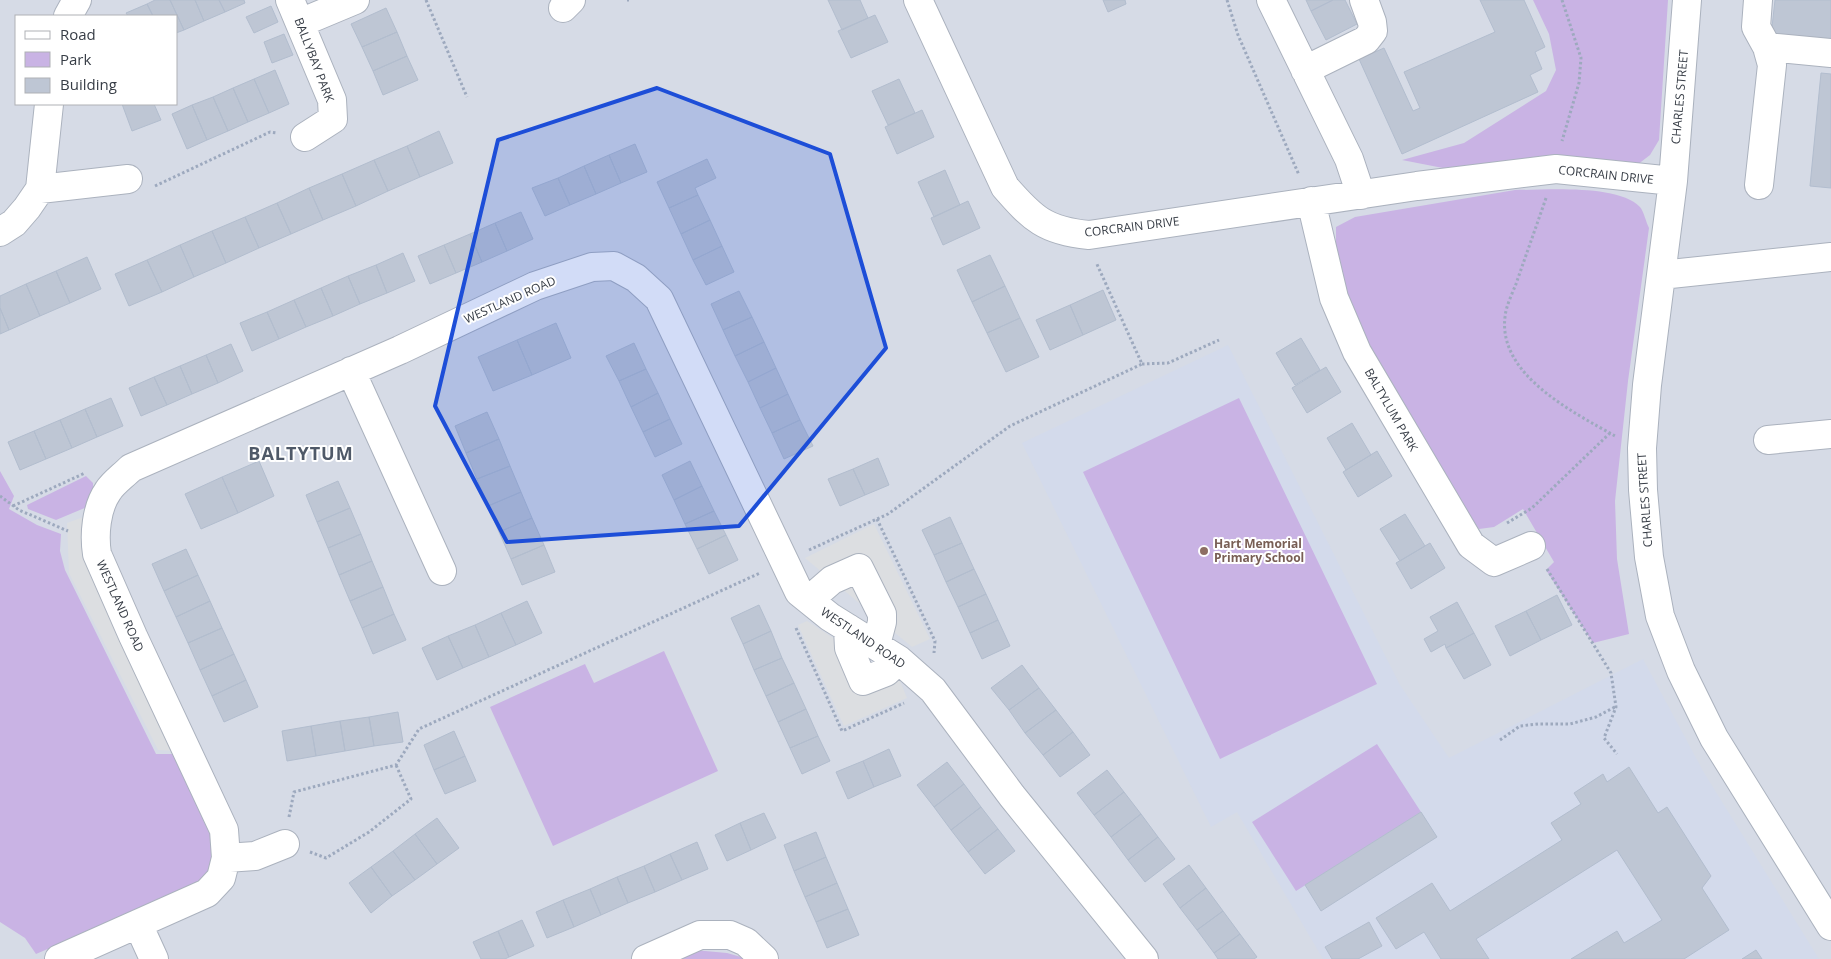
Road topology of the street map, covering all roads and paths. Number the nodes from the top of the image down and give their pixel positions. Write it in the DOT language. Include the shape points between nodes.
graph roads {
  1 [pos="76,0"];
  2 [pos="355,0"];
  3 [pos="426,0"];
  4 [pos="918,0"];
  5 [pos="1227,0"];
  6 [pos="1271,0"];
  7 [pos="1364,0"];
  8 [pos="1562,0"];
  9 [pos="1687,0"];
  10 [pos="1758,0"];
  11 [pos="295,11"];
  12 [pos="68,15"];
  13 [pos="1766,47"];
  14 [pos="1831,53"];
  15 [pos="1305,70"];
  16 [pos="467,97"];
  17 [pos="49,105"];
  18 [pos="305,137"];
  19 [pos="1556,169"];
  20 [pos="128,179"];
  21 [pos="1673,181"];
  22 [pos="1759,185"];
  23 [pos="40,189"];
  24 [pos="1360,195"];
  25 [pos="1311,201"];
  26 [pos="0,232"];
  27 [pos="1089,235"];
  28 [pos="1831,257"];
  29 [pos="1661,276"];
  30 [pos="1219,340"];
  31 [pos="1142,364"];
  32 [pos="351,372"];
  33 [pos="1610,433"];
  34 [pos="1831,434"];
  35 [pos="1768,440"];
  36 [pos="1642,448"];
  37 [pos="131,468"];
  38 [pos="0,496"];
  39 [pos="13,506"];
  40 [pos="878,519"];
  41 [pos="95,541"];
  42 [pos="1471,545"];
  43 [pos="1531,546"];
  44 [pos="784,562"];
  45 [pos="442,571"];
  46 [pos="809,600"];
  47 [pos="848,628"];
  48 [pos="876,645"];
  49 [pos="899,660"];
  50 [pos="933,690"];
  51 [pos="1616,707"];
  52 [pos="1500,740"];
  53 [pos="1618,754"];
  54 [pos="396,764"];
  55 [pos="285,844"];
  56 [pos="226,858"];
  57 [pos="138,924"];
  58 [pos="1831,926"];
  59 [pos="59,959"];
  60 [pos="154,959"];
  61 [pos="646,959"];
  62 [pos="764,959"];
  63 [pos="1144,959"];
  1 -- 12 [label="street"];
  2 -- 11 [label="street"];
  3 -- 16 [label="path"];
  4 -- 27 [label="street, CORCRAIN DRIVE" via="1005,187 1042,224"];
  5 -- 25 [label="path" via="1238,35"];
  6 -- 15 [label="street"];
  7 -- 15 [label="street" via="1373,31 1366,40"];
  8 -- 19 [label="path" via="1581,58 1579,83"];
  9 -- 21 [label="street, CHARLES STREET"];
  10 -- 13 [label="street" via="1756,27"];
  11 -- 18 [label="street, BALLYBAY PARK" via="332,100 333,119"];
  13 -- 14 [label="street"];
  13 -- 22 [label="street" via="1772,65"];
  15 -- 24 [label="street" via="1350,160"];
  17 -- 23 [label="street"];
  18 -- 20 [label="path" via="270,132 149,188"];
  19 -- 21 [label="street, CORCRAIN DRIVE"];
  19 -- 24 [label="street, CORCRAIN DRIVE"];
  19 -- 33 [label="path" via="1505,316 1506,341 1517,363 1538,387 1566,408"];
  20 -- 23 [label="street"];
  21 -- 29 [label="street, CHARLES STREET"];
  23 -- 26 [label="street" via="14,223"];
  24 -- 25 [label="street, CORCRAIN DRIVE"];
  25 -- 27 [label="street, CORCRAIN DRIVE"];
  25 -- 42 [label="street, BALTYLUM PARK" via="1334,298 1357,352"];
  27 -- 31 [label="path" via="1092,254"];
  28 -- 29 [label="street"];
  29 -- 36 [label="street, CHARLES STREET"];
  30 -- 31 [label="path" via="1168,363"];
  31 -- 40 [label="path" via="1010,426"];
  32 -- 37 [label="street, WESTLAND ROAD"];
  32 -- 44 [label="street, WESTLAND ROAD" via="535,286 592,267 614,266 636,278 658,299"];
  32 -- 45 [label="street"];
  33 -- 36 [label="path"];
  33 -- 42 [label="path" via="1532,508"];
  34 -- 35 [label="street"];
  36 -- 58 [label="street, CHARLES STREET" via="1649,557 1660,616 1714,738"];
  37 -- 39 [label="path" via="84,474"];
  37 -- 41 [label="street, WESTLAND ROAD" via="108,491 100,511"];
  38 -- 39 [label="path"];
  39 -- 41 [label="path" via="43,522"];
  40 -- 44 [label="path"];
  40 -- 50 [label="path" via="935,641"];
  41 -- 56 [label="street, WESTLAND ROAD" via="97,554 133,636 224,830"];
  42 -- 43 [label="street, BALTYLUM PARK" via="1494,562"];
  43 -- 51 [label="path" via="1610,673"];
  44 -- 46 [label="street, WESTLAND ROAD" via="799,592"];
  44 -- 54 [label="path" via="419,729"];
  46 -- 47 [label="street, WESTLAND ROAD"];
  46 -- 48 [label="street" via="832,580 859,568 882,614"];
  47 -- 48 [label="street, WESTLAND ROAD"];
  47 -- 49 [label="street" via="849,648 863,681 886,672"];
  48 -- 49 [label="street, WESTLAND ROAD"];
  49 -- 50 [label="street, WESTLAND ROAD"];
  50 -- 63 [label="street, WESTLAND ROAD" via="1012,796"];
  51 -- 52 [label="path" via="1570,724 1520,726"];
  51 -- 53 [label="path" via="1604,738"];
  54 -- 55 [label="path" via="294,792"];
  54 -- 55 [label="path" via="411,799 369,832 326,858"];
  55 -- 56 [label="street" via="255,856"];
  56 -- 57 [label="street, WESTLAND ROAD" via="221,878 206,893"];
  57 -- 59 [label="street, WESTLAND ROAD"];
  57 -- 60 [label="street"];
  61 -- 62 [label="street" via="700,935 730,935 746,942"];
}
